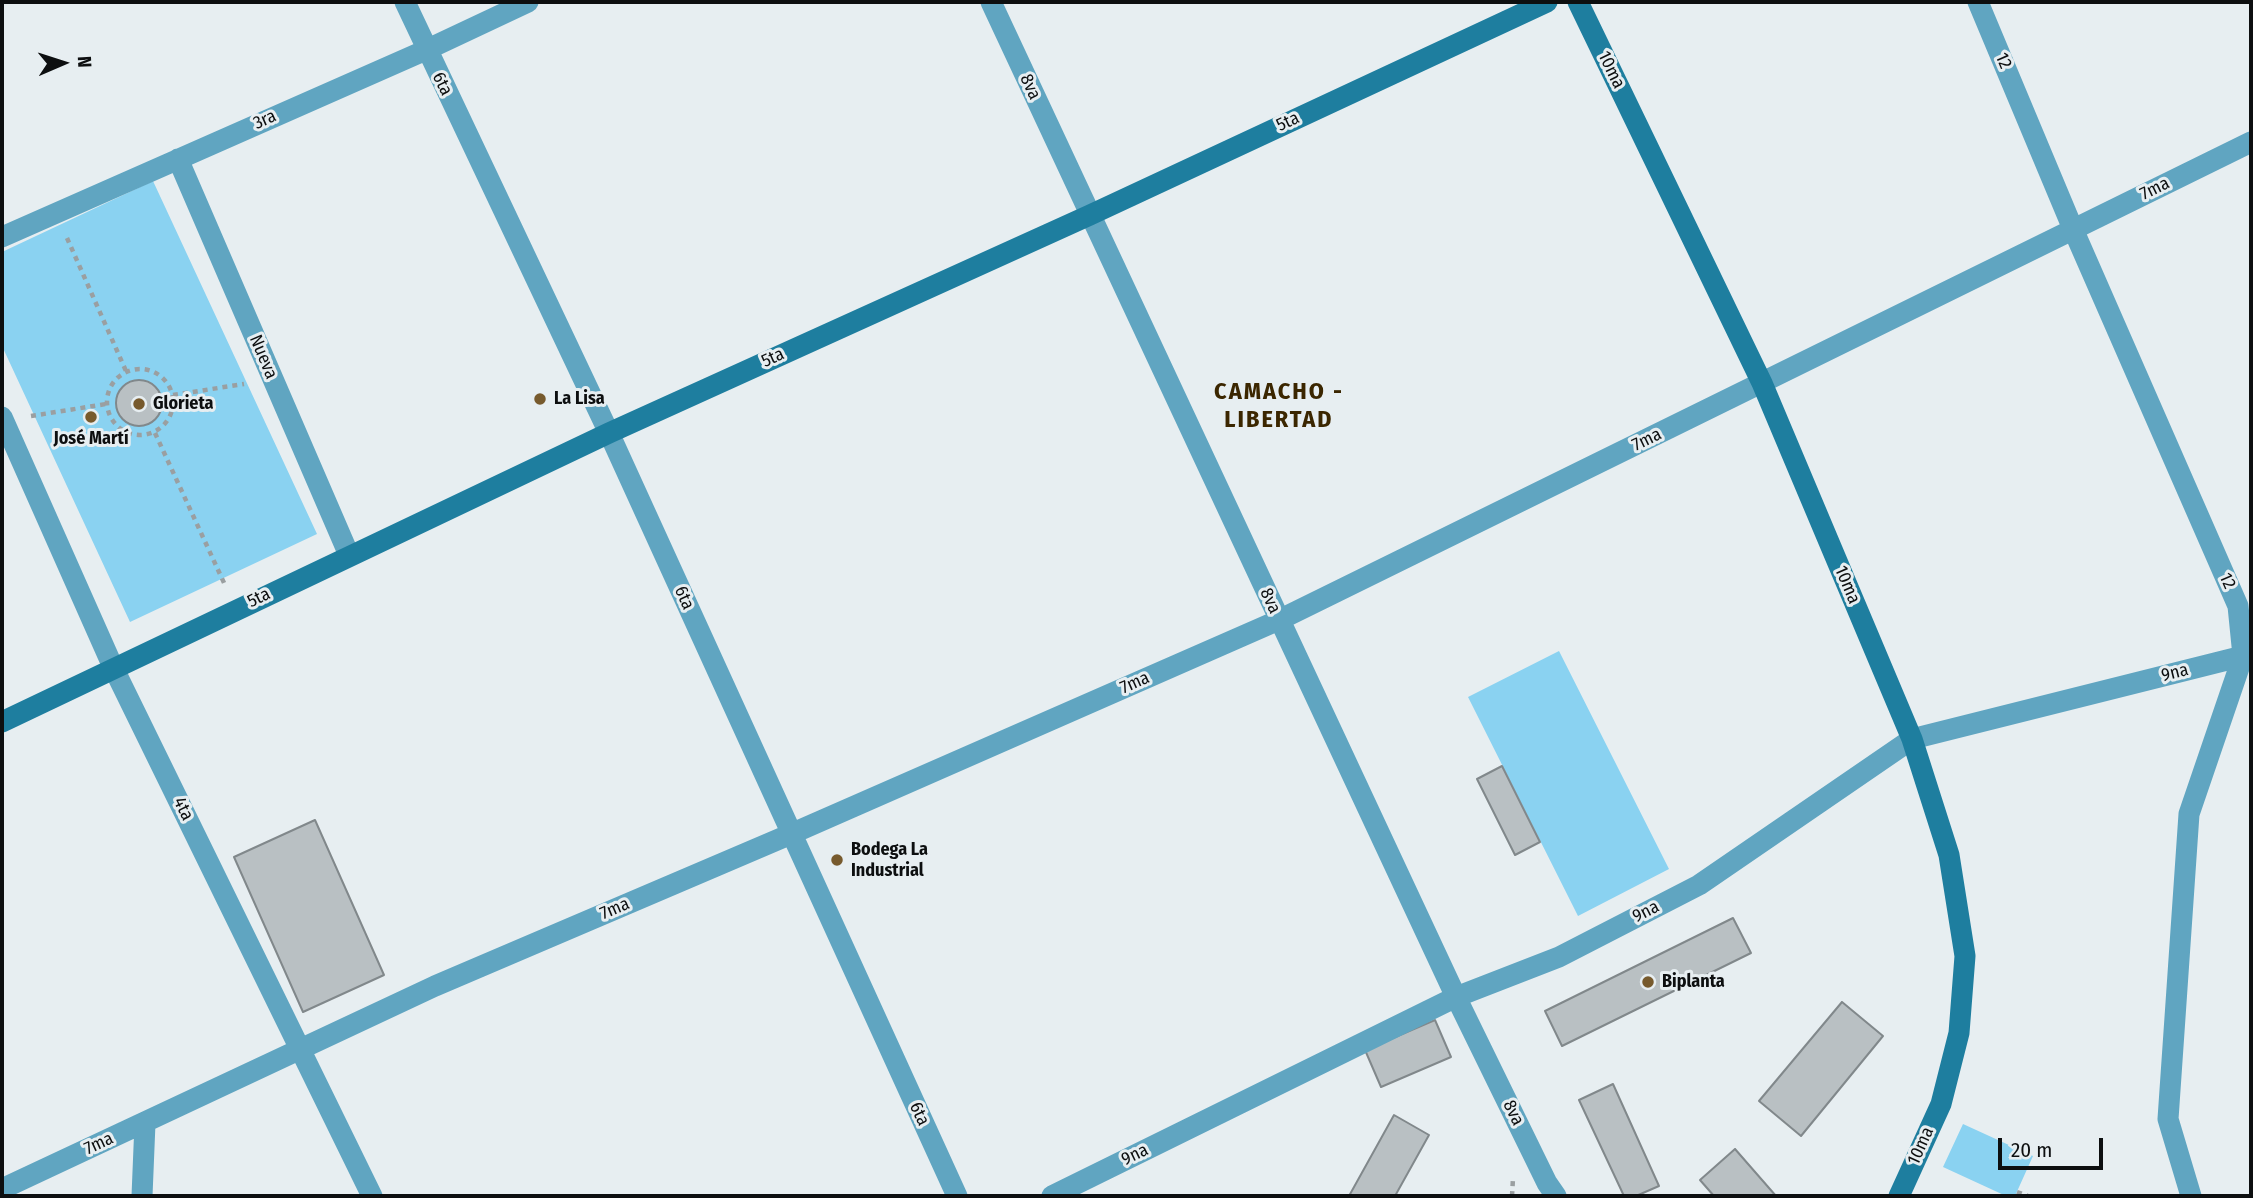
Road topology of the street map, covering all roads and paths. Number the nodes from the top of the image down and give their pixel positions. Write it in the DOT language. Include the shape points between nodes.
graph roads {
  1 [pos="405,2"];
  2 [pos="528,2"];
  3 [pos="991,2"];
  4 [pos="1547,2"];
  5 [pos="1578,2"];
  6 [pos="1978,2"];
  7 [pos="426,50"];
  8 [pos="2251,142"];
  9 [pos="178,159"];
  10 [pos="56,212"];
  11 [pos="1090,215"];
  12 [pos="2073,229"];
  13 [pos="2,237"];
  14 [pos="126,372"];
  15 [pos="272,379"];
  16 [pos="1762,383"];
  17 [pos="173,395"];
  18 [pos="106,404"];
  19 [pos="2,419"];
  20 [pos="155,433"];
  21 [pos="609,433"];
  22 [pos="349,555"];
  23 [pos="236,610"];
  24 [pos="1279,620"];
  25 [pos="2243,656"];
  26 [pos="113,667"];
  27 [pos="2,722"];
  28 [pos="1912,739"];
  29 [pos="790,834"];
  30 [pos="1456,996"];
  31 [pos="300,1047"];
  32 [pos="145,1123"];
  33 [pos="2,1189"];
  34 [pos="2017,1192"];
  35 [pos="142,1196"];
  36 [pos="372,1196"];
  37 [pos="957,1196"];
  38 [pos="1052,1196"];
  39 [pos="1556,1196"];
  40 [pos="1899,1196"];
  41 [pos="2028,1196"];
  42 [pos="2192,1196"];
  1 -- 7 [label="street, 6ta"];
  2 -- 7 [label="street, 3ra"];
  3 -- 11 [label="street, 8va"];
  4 -- 11 [label="street, 5ta"];
  5 -- 16 [label="street, 10ma"];
  6 -- 12 [label="street, 12"];
  7 -- 9 [label="street, 3ra"];
  7 -- 21 [label="street, 6ta"];
  8 -- 12 [label="street, 7ma"];
  9 -- 10 [label="street, 3ra"];
  9 -- 15 [label="street, Nueva"];
  10 -- 13 [label="street, 3ra"];
  10 -- 14 [label="path"];
  11 -- 21 [label="street, 5ta"];
  11 -- 24 [label="street, 8va"];
  12 -- 16 [label="street, 7ma"];
  12 -- 25 [label="street, 12" via="2238,606"];
  14 -- 17 [label="path" via="155,372"];
  14 -- 18 [label="path" via="109,388"];
  15 -- 17 [label="path"];
  15 -- 22 [label="street, Nueva"];
  16 -- 24 [label="street, 7ma"];
  16 -- 28 [label="street, 10ma"];
  17 -- 20 [label="path" via="170,417"];
  18 -- 19 [label="path"];
  18 -- 20 [label="path" via="114,425 123,432"];
  19 -- 26 [label="street, 4ta"];
  20 -- 23 [label="path"];
  21 -- 22 [label="street, 5ta"];
  21 -- 29 [label="street, 6ta"];
  22 -- 23 [label="street, 5ta"];
  23 -- 26 [label="street, 5ta"];
  24 -- 29 [label="street, 7ma"];
  24 -- 30 [label="street, 8va"];
  25 -- 28 [label="street, 9na"];
  25 -- 42 [label="street, 12" via="2189,814 2168,1119"];
  26 -- 27 [label="street, 5ta"];
  26 -- 31 [label="street, 4ta"];
  28 -- 30 [label="street, 9na" via="1699,885 1559,957"];
  28 -- 40 [label="street, 10ma" via="1949,855 1965,956 1959,1033 1941,1104"];
  29 -- 31 [label="street, 7ma"];
  29 -- 37 [label="street, 6ta"];
  30 -- 38 [label="street, 9na"];
  30 -- 39 [label="street, 8va"];
  31 -- 32 [label="street, 7ma"];
  31 -- 36 [label="street, 4ta"];
  32 -- 33 [label="street, 7ma"];
  32 -- 35 [label="street"];
  34 -- 41 [label="path"];
}
